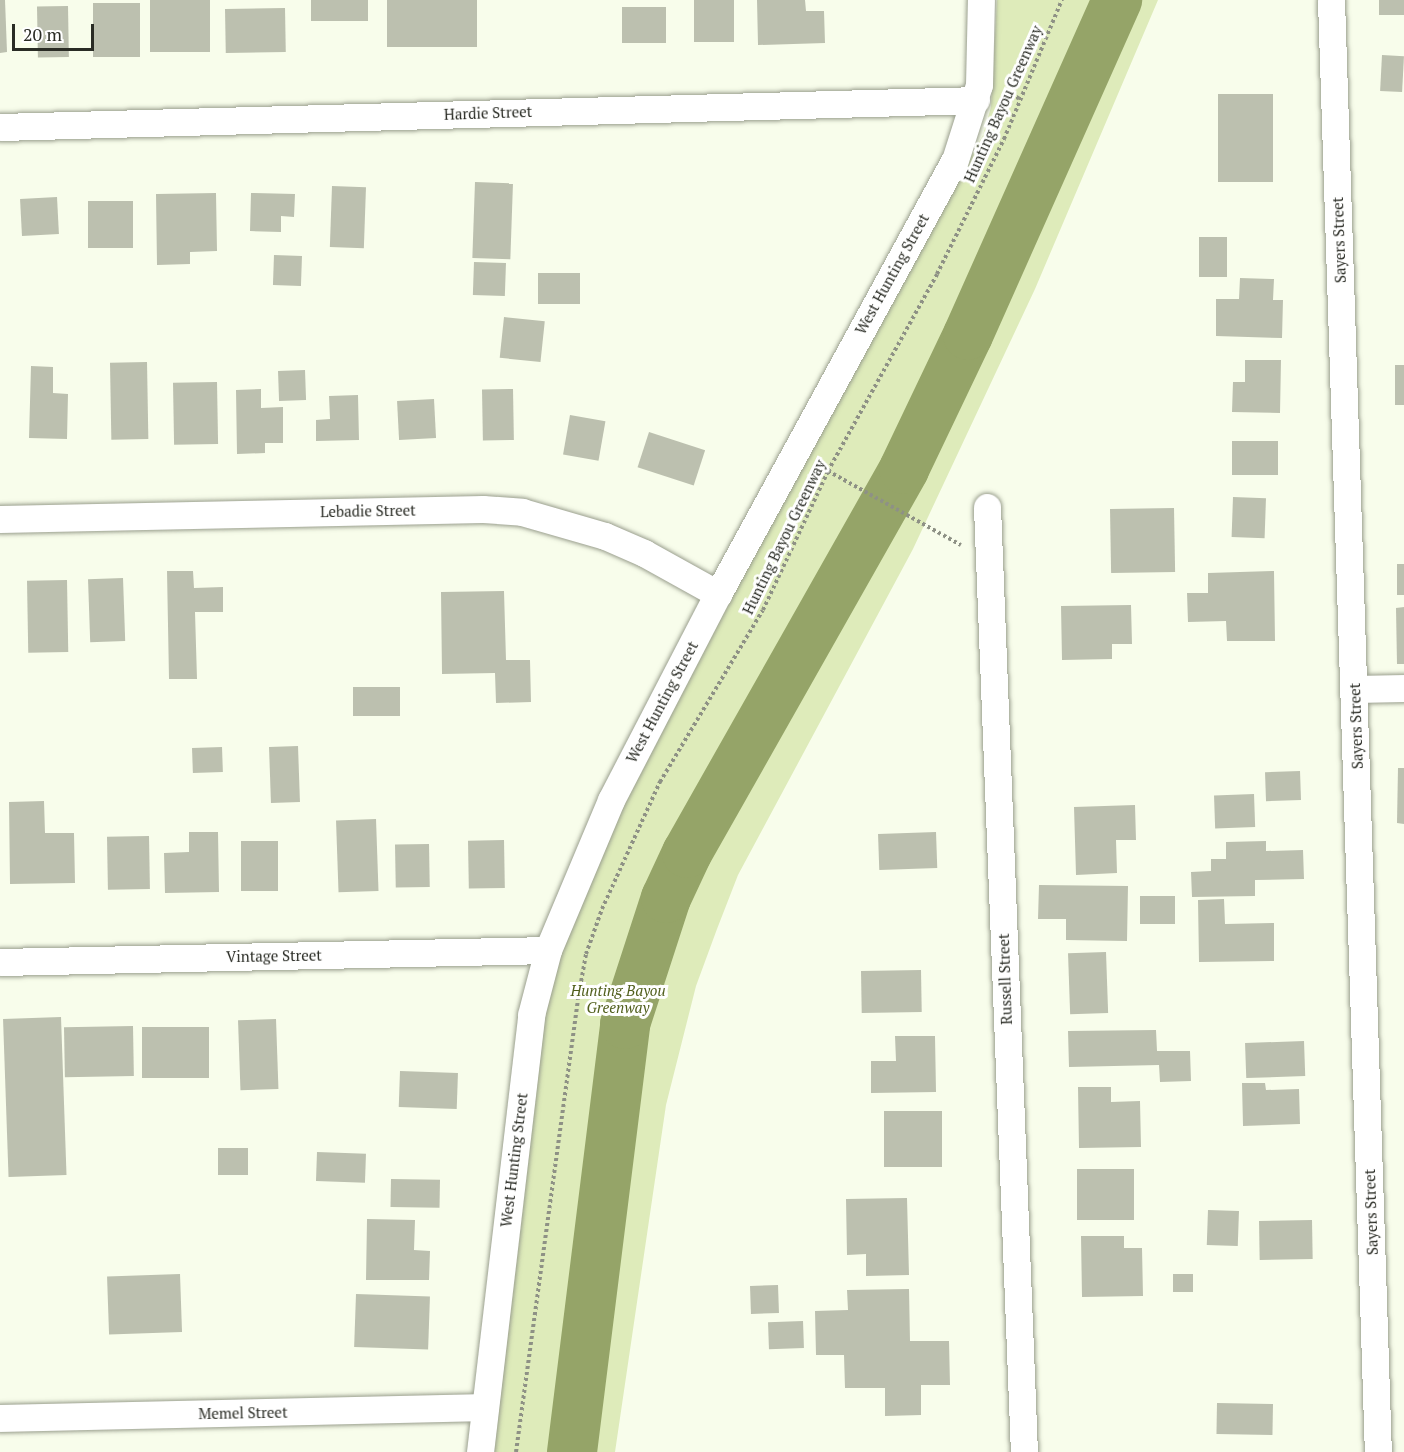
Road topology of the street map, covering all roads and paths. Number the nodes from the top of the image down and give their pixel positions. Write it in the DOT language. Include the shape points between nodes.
graph roads {
  1 [pos="981,0"];
  2 [pos="1062,0"];
  3 [pos="1331,0"];
  4 [pos="976,100"];
  5 [pos="0,127"];
  6 [pos="828,471"];
  7 [pos="987,507"];
  8 [pos="0,519"];
  9 [pos="988,560"];
  10 [pos="718,594"];
  11 [pos="1404,688"];
  12 [pos="1355,689"];
  13 [pos="548,950"];
  14 [pos="0,962"];
  15 [pos="485,1407"];
  16 [pos="0,1418"];
  17 [pos="480,1452"];
  18 [pos="516,1452"];
  19 [pos="1024,1452"];
  20 [pos="1378,1452"];
  1 -- 4 [label="street, West Hunting Street"];
  2 -- 6 [label="path, Hunting Bayou Greenway" via="983,180"];
  3 -- 12 [label="street, Sayers Street"];
  4 -- 5 [label="street, Hardie Street"];
  4 -- 10 [label="street, West Hunting Street" via="955,160"];
  6 -- 9 [label="path"];
  6 -- 18 [label="path, Hunting Bayou Greenway" via="763,610 660,782 602,909 586,954"];
  7 -- 9 [label="street, Russell Street"];
  8 -- 10 [label="street, Lebadie Street" via="483,509 522,512 605,536"];
  9 -- 19 [label="street, Russell Street"];
  10 -- 13 [label="street, West Hunting Street" via="611,800"];
  11 -- 12 [label="street"];
  12 -- 20 [label="street, Sayers Street"];
  13 -- 14 [label="street, Vintage Street"];
  13 -- 15 [label="street, West Hunting Street" via="531,1015"];
  15 -- 16 [label="street, Memel Street"];
  15 -- 17 [label="street, West Hunting Street"];
}
